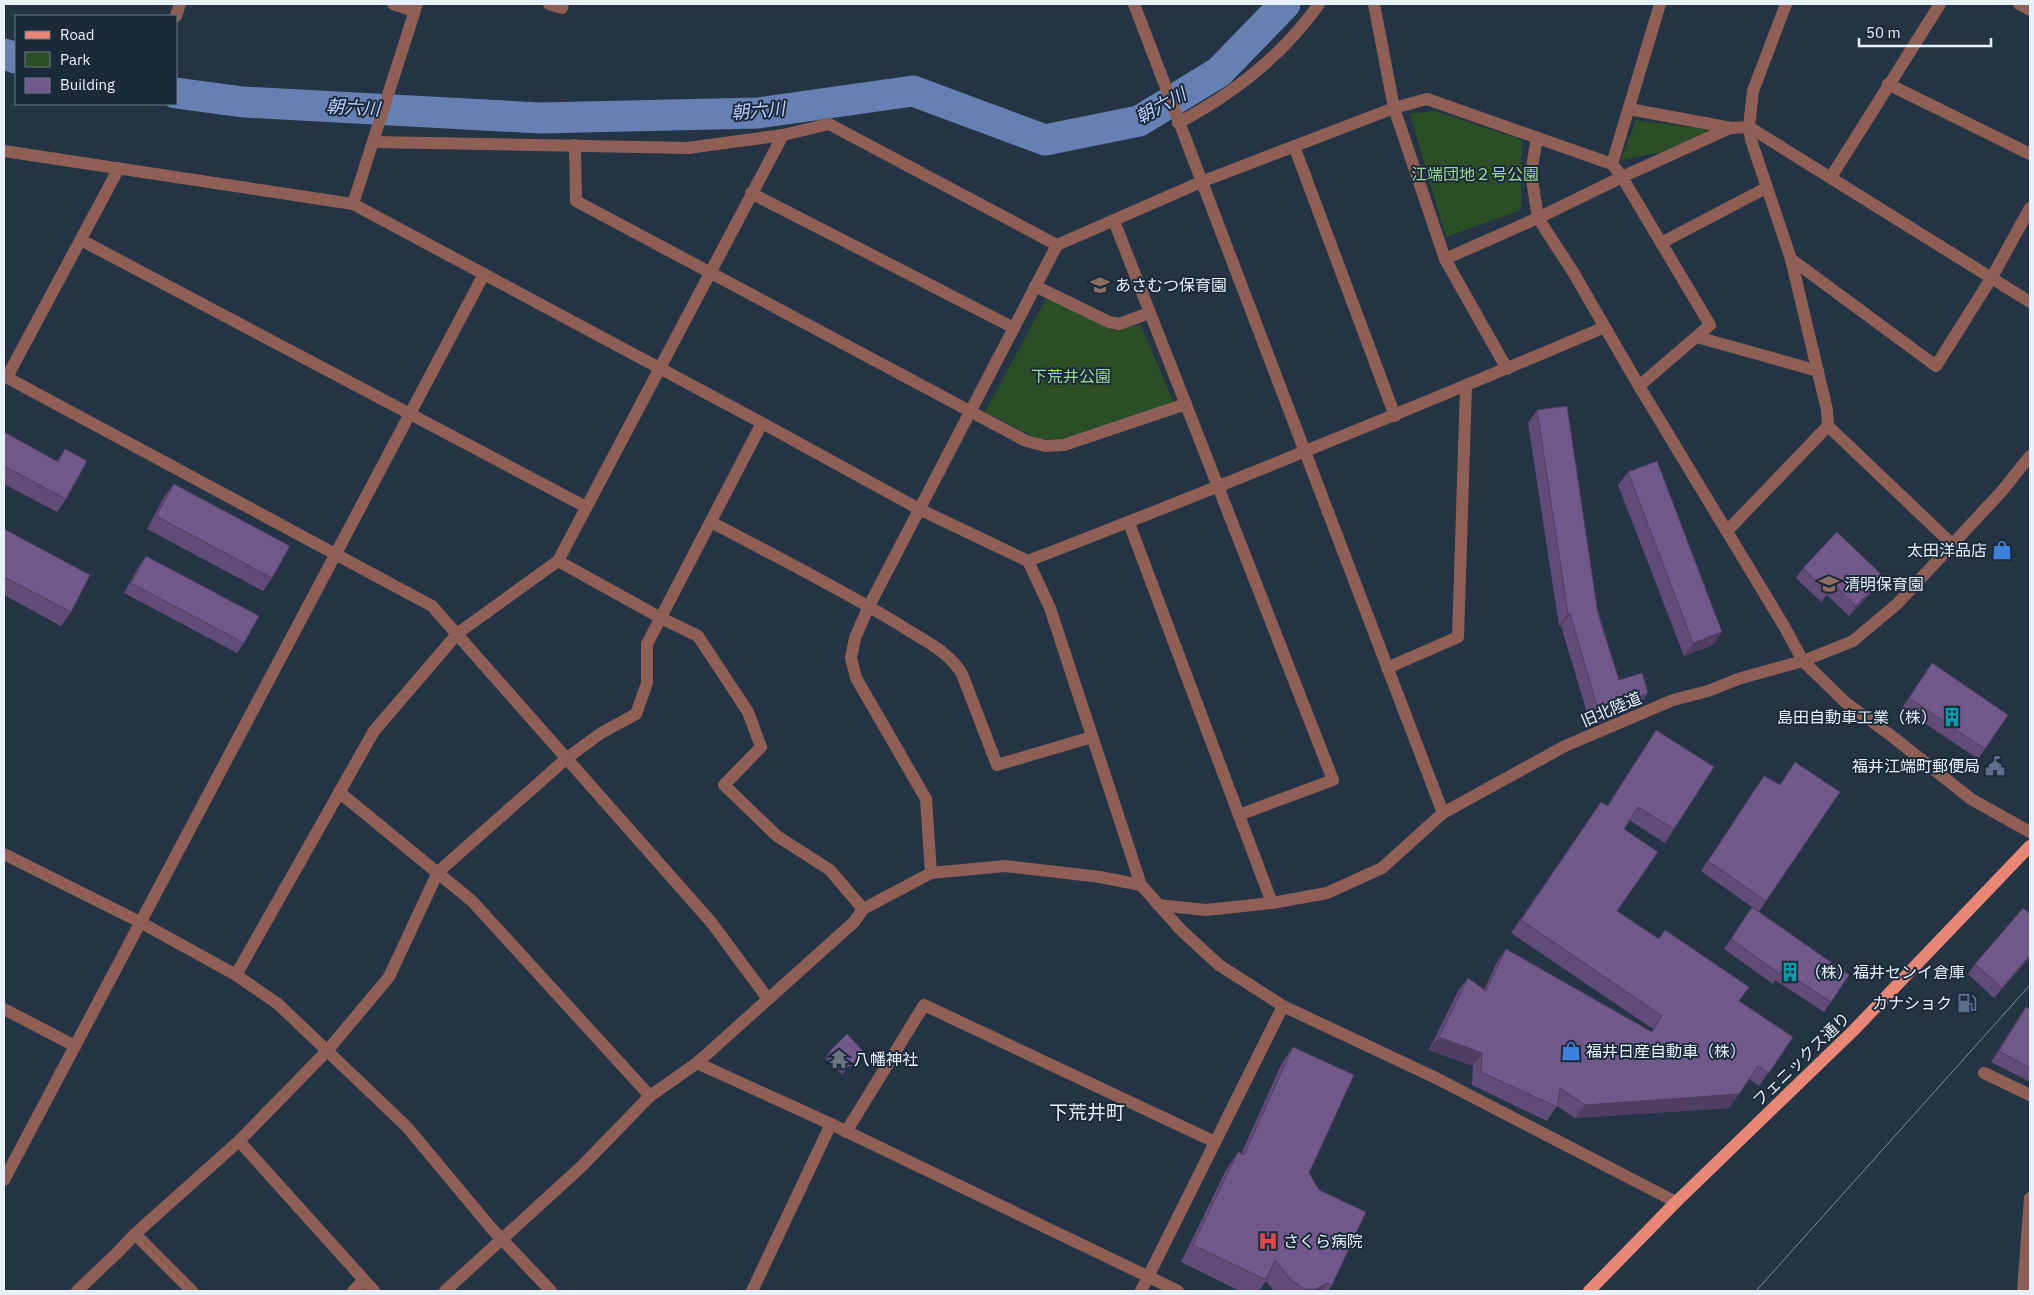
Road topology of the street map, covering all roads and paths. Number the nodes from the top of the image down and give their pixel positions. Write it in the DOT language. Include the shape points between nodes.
graph roads {
  1 [pos="393,4"];
  2 [pos="549,4"];
  3 [pos="563,4"];
  4 [pos="1134,4"];
  5 [pos="1319,4"];
  6 [pos="1374,4"];
  7 [pos="1660,4"];
  8 [pos="1786,4"];
  9 [pos="1940,4"];
  10 [pos="2019,4"];
  11 [pos="416,7"];
  12 [pos="2030,10"];
  13 [pos="1888,84"];
  14 [pos="1394,108"];
  15 [pos="1629,109"];
  16 [pos="1176,118"];
  17 [pos="1749,127"];
  18 [pos="1734,128"];
  19 [pos="783,135"];
  20 [pos="1536,138"];
  21 [pos="374,139"];
  22 [pos="575,145"];
  23 [pos="1294,146"];
  24 [pos="4,151"];
  25 [pos="2030,154"];
  26 [pos="1612,164"];
  27 [pos="120,168"];
  28 [pos="1622,177"];
  29 [pos="1831,177"];
  30 [pos="1201,182"];
  31 [pos="1766,188"];
  32 [pos="751,193"];
  33 [pos="353,204"];
  34 [pos="2030,208"];
  35 [pos="1538,218"];
  36 [pos="1114,221"];
  37 [pos="81,240"];
  38 [pos="1661,243"];
  39 [pos="1057,245"];
  40 [pos="1445,259"];
  41 [pos="1791,259"];
  42 [pos="710,272"];
  43 [pos="484,274"];
  44 [pos="1992,277"];
  45 [pos="1035,286"];
  46 [pos="2030,302"];
  47 [pos="1149,313"];
  48 [pos="1605,327"];
  49 [pos="1014,328"];
  50 [pos="1697,337"];
  51 [pos="660,368"];
  52 [pos="1507,369"];
  53 [pos="1818,371"];
  54 [pos="5,376"];
  55 [pos="1466,386"];
  56 [pos="1638,386"];
  57 [pos="1186,404"];
  58 [pos="410,412"];
  59 [pos="970,412"];
  60 [pos="1395,416"];
  61 [pos="762,423"];
  62 [pos="1828,426"];
  63 [pos="1304,453"];
  64 [pos="2030,456"];
  65 [pos="1219,488"];
  66 [pos="586,507"];
  67 [pos="919,509"];
  68 [pos="711,522"];
  69 [pos="1129,522"];
  70 [pos="1727,531"];
  71 [pos="1953,545"];
  72 [pos="336,553"];
  73 [pos="558,561"];
  74 [pos="1028,561"];
  75 [pos="869,606"];
  76 [pos="661,618"];
  77 [pos="458,633"];
  78 [pos="1804,661"];
  79 [pos="1387,668"];
  80 [pos="1092,736"];
  81 [pos="567,758"];
  82 [pos="339,792"];
  83 [pos="1443,813"];
  84 [pos="1239,815"];
  85 [pos="2030,832"];
  86 [pos="2030,846"];
  87 [pos="4,854"];
  88 [pos="438,872"];
  89 [pos="930,872"];
  90 [pos="1141,885"];
  91 [pos="1272,903"];
  92 [pos="1158,905"];
  93 [pos="863,909"];
  94 [pos="140,922"];
  95 [pos="236,975"];
  96 [pos="768,999"];
  97 [pos="1283,1006"];
  98 [pos="4,1009"];
  99 [pos="74,1046"];
  100 [pos="327,1051"];
  101 [pos="697,1063"];
  102 [pos="1984,1073"];
  103 [pos="2030,1095"];
  104 [pos="650,1096"];
  105 [pos="831,1124"];
  106 [pos="846,1132"];
  107 [pos="239,1141"];
  108 [pos="1215,1142"];
  109 [pos="4,1180"];
  110 [pos="2030,1198"];
  111 [pos="1676,1202"];
  112 [pos="135,1234"];
  113 [pos="502,1239"];
  114 [pos="1148,1277"];
  115 [pos="364,1280"];
  116 [pos="77,1291"];
  117 [pos="192,1291"];
  118 [pos="353,1291"];
  119 [pos="374,1291"];
  120 [pos="445,1291"];
  121 [pos="551,1291"];
  122 [pos="752,1291"];
  123 [pos="1141,1291"];
  124 [pos="1178,1291"];
  125 [pos="1589,1291"];
  126 [pos="2023,1291"];
  1 -- 11 [label="street"];
  2 -- 3 [label="street" via="562,8"];
  4 -- 16 [label="street"];
  5 -- 16 [label="street" via="1277,53 1240,85 1209,107"];
  6 -- 14 [label="street"];
  7 -- 15 [label="street"];
  8 -- 17 [label="street" via="1752,91"];
  9 -- 13 [label="street"];
  10 -- 12 [label="street"];
  11 -- 21 [label="street"];
  13 -- 25 [label="street"];
  13 -- 29 [label="street"];
  14 -- 20 [label="street" via="1427,99"];
  14 -- 23 [label="street"];
  14 -- 40 [label="street"];
  15 -- 18 [label="street"];
  15 -- 26 [label="street"];
  16 -- 30 [label="street"];
  17 -- 18 [label="street"];
  17 -- 29 [label="street"];
  17 -- 31 [label="street"];
  18 -- 28 [label="street"];
  19 -- 22 [label="street" via="688,148"];
  19 -- 32 [label="street"];
  19 -- 39 [label="street" via="829,124"];
  20 -- 26 [label="street"];
  20 -- 35 [label="street" via="1531,173"];
  21 -- 22 [label="street"];
  21 -- 33 [label="street"];
  22 -- 42 [label="street" via="576,201"];
  23 -- 30 [label="street"];
  23 -- 60 [label="street"];
  24 -- 27 [label="street"];
  26 -- 28 [label="street"];
  27 -- 33 [label="street"];
  27 -- 37 [label="street"];
  28 -- 35 [label="street"];
  28 -- 38 [label="street"];
  29 -- 44 [label="street"];
  30 -- 36 [label="street"];
  30 -- 63 [label="street"];
  31 -- 38 [label="street"];
  31 -- 41 [label="street"];
  32 -- 42 [label="street"];
  32 -- 49 [label="street"];
  33 -- 43 [label="street"];
  34 -- 44 [label="street"];
  35 -- 40 [label="street"];
  35 -- 48 [label="street"];
  36 -- 39 [label="street"];
  36 -- 47 [label="street"];
  37 -- 54 [label="street"];
  37 -- 58 [label="street"];
  38 -- 50 [label="street" via="1710,325"];
  39 -- 45 [label="street"];
  40 -- 52 [label="street"];
  41 -- 44 [label="street" via="1936,366"];
  41 -- 53 [label="street"];
  42 -- 51 [label="street"];
  42 -- 59 [label="street"];
  43 -- 51 [label="street"];
  43 -- 58 [label="street"];
  44 -- 46 [label="street"];
  45 -- 47 [label="street" via="1110,322 1119,324"];
  45 -- 49 [label="street"];
  47 -- 57 [label="street"];
  48 -- 52 [label="street"];
  48 -- 56 [label="street"];
  49 -- 59 [label="street"];
  50 -- 53 [label="street"];
  50 -- 56 [label="street"];
  51 -- 61 [label="street"];
  51 -- 66 [label="street"];
  52 -- 55 [label="street"];
  53 -- 62 [label="street"];
  54 -- 72 [label="street"];
  55 -- 60 [label="street"];
  55 -- 79 [label="street" via="1458,637"];
  56 -- 70 [label="street"];
  57 -- 59 [label="street" via="1064,445 1045,446 1026,441"];
  57 -- 65 [label="street"];
  58 -- 66 [label="street"];
  58 -- 72 [label="street"];
  59 -- 67 [label="street"];
  60 -- 63 [label="street"];
  61 -- 67 [label="street"];
  61 -- 68 [label="street"];
  62 -- 70 [label="street"];
  62 -- 71 [label="street"];
  63 -- 65 [label="street"];
  63 -- 79 [label="street"];
  64 -- 71 [label="street, 旧北陸道"];
  65 -- 69 [label="street"];
  65 -- 84 [label="street" via="1333,780"];
  66 -- 73 [label="street"];
  67 -- 74 [label="street"];
  67 -- 75 [label="street"];
  68 -- 75 [label="street"];
  68 -- 76 [label="street"];
  69 -- 74 [label="street"];
  69 -- 84 [label="street"];
  70 -- 78 [label="street"];
  71 -- 78 [label="street, 旧北陸道" via="1898,604 1853,641"];
  72 -- 77 [label="street" via="432,606"];
  72 -- 94 [label="street"];
  73 -- 76 [label="street"];
  73 -- 77 [label="street"];
  74 -- 80 [label="street" via="1050,608"];
  75 -- 80 [label="street" via="954,661 997,765"];
  75 -- 89 [label="street" via="855,638 851,658 856,678 926,798"];
  76 -- 81 [label="street" via="647,644 647,683 636,714 601,733"];
  76 -- 93 [label="street" via="698,636 748,712 761,747 724,785 777,836 830,870"];
  77 -- 81 [label="street"];
  77 -- 82 [label="street" via="374,731"];
  78 -- 83 [label="street, 旧北陸道" via="1673,700 1565,746"];
  78 -- 85 [label="street" via="1845,702 1971,799"];
  79 -- 83 [label="street"];
  80 -- 90 [label="street"];
  81 -- 88 [label="street"];
  81 -- 96 [label="street" via="711,922"];
  82 -- 88 [label="street"];
  82 -- 95 [label="street"];
  83 -- 91 [label="street, 旧北陸道" via="1382,868 1327,892"];
  84 -- 91 [label="street"];
  86 -- 111 [label="main road, フェニックス通り" via="1853,1031"];
  87 -- 94 [label="street"];
  88 -- 100 [label="street" via="389,977"];
  88 -- 104 [label="street" via="472,900"];
  89 -- 90 [label="street" via="1005,866"];
  89 -- 93 [label="street"];
  90 -- 92 [label="street"];
  91 -- 92 [label="street, 旧北陸道" via="1206,910"];
  92 -- 97 [label="street" via="1219,965"];
  93 -- 96 [label="street" via="854,922"];
  94 -- 95 [label="street"];
  94 -- 99 [label="street"];
  95 -- 100 [label="street" via="278,1004"];
  96 -- 101 [label="street"];
  97 -- 108 [label="street"];
  97 -- 111 [label="street" via="1436,1078"];
  98 -- 99 [label="street"];
  99 -- 109 [label="street"];
  100 -- 107 [label="street"];
  100 -- 113 [label="street" via="407,1127"];
  101 -- 104 [label="street"];
  101 -- 105 [label="street"];
  102 -- 103 [label="street"];
  104 -- 113 [label="street" via="582,1166"];
  105 -- 106 [label="street"];
  105 -- 122 [label="street"];
  106 -- 108 [label="street" via="924,1006"];
  106 -- 114 [label="street"];
  107 -- 112 [label="street"];
  107 -- 115 [label="street"];
  108 -- 114 [label="street"];
  110 -- 126 [label="street"];
  111 -- 125 [label="main road, フェニックス通り"];
  112 -- 116 [label="street"];
  112 -- 117 [label="street"];
  113 -- 120 [label="street"];
  113 -- 121 [label="street"];
  114 -- 123 [label="street"];
  114 -- 124 [label="street"];
  115 -- 118 [label="street"];
  115 -- 119 [label="street"];
}
